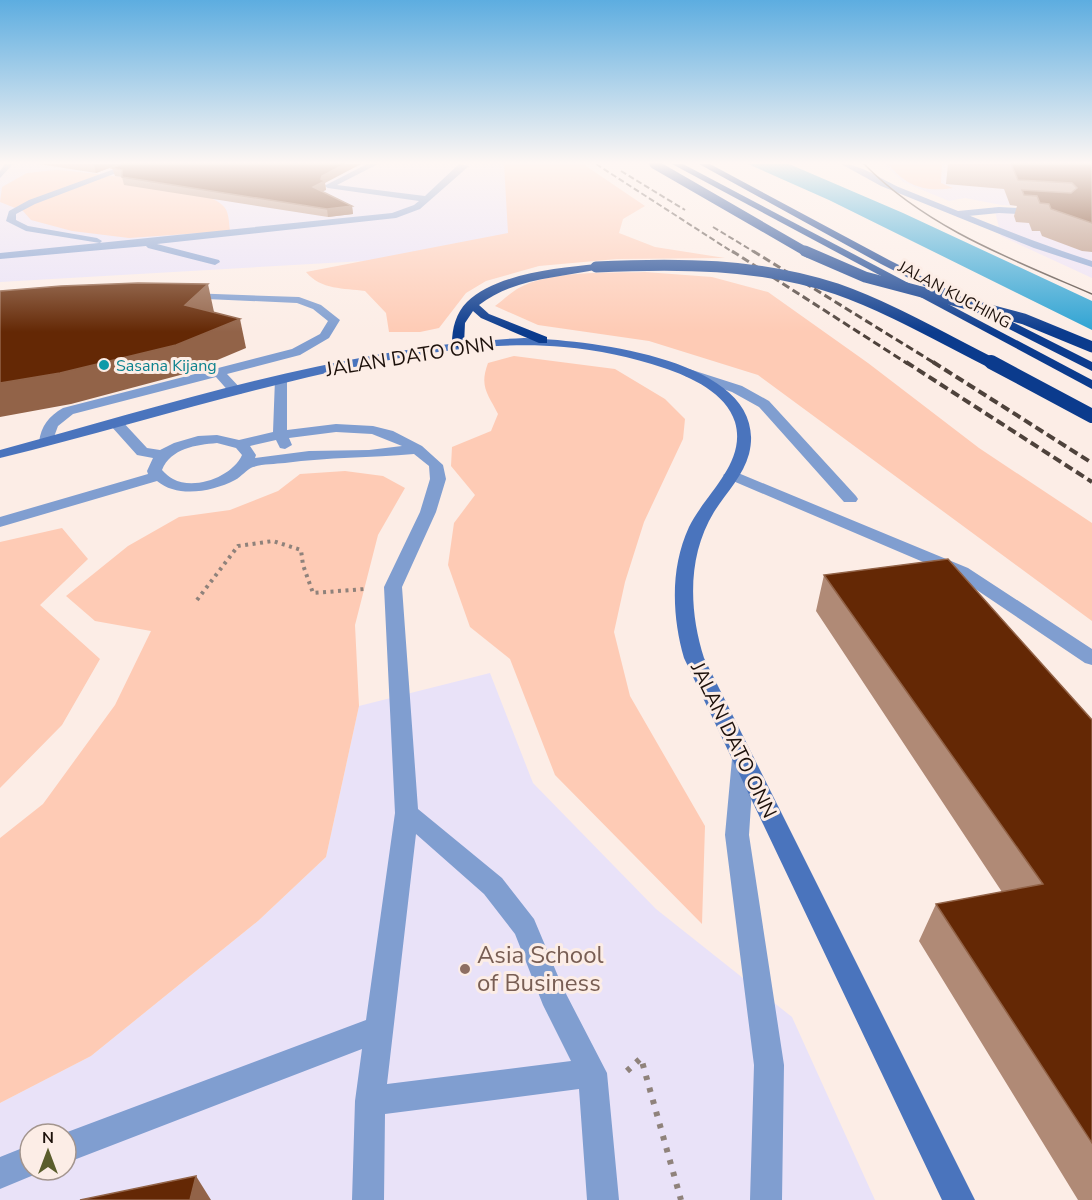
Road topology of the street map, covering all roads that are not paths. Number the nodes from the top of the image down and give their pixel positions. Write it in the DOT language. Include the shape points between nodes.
graph roads {
  1 [pos="10,220"];
  2 [pos="355,220"];
  3 [pos="753,220"];
  4 [pos="781,220"];
  5 [pos="807,220"];
  6 [pos="973,220"];
  7 [pos="221,234"];
  8 [pos="75,237"];
  9 [pos="144,243"];
  10 [pos="116,246"];
  11 [pos="52,251"];
  12 [pos="0,256"];
  13 [pos="1092,264"];
  14 [pos="176,295"];
  15 [pos="471,304"];
  16 [pos="543,340"];
  17 [pos="458,345"];
  18 [pos="1092,347"];
  19 [pos="1092,367"];
  20 [pos="218,371"];
  21 [pos="689,373"];
  22 [pos="281,379"];
  23 [pos="1092,385"];
  24 [pos="236,391"];
  25 [pos="1092,416"];
  26 [pos="116,423"];
  27 [pos="280,435"];
  28 [pos="46,442"];
  29 [pos="240,444"];
  30 [pos="417,449"];
  31 [pos="0,454"];
  32 [pos="162,456"];
  33 [pos="291,457"];
  34 [pos="249,463"];
  35 [pos="731,475"];
  36 [pos="157,476"];
  37 [pos="850,499"];
  38 [pos="0,522"];
  39 [pos="1092,658"];
  40 [pos="743,759"];
  41 [pos="407,813"];
  42 [pos="379,1029"];
  43 [pos="592,1073"];
  44 [pos="370,1101"];
  45 [pos="78,1143"];
  46 [pos="18,1166"];
  47 [pos="0,1173"];
  48 [pos="368,1200"];
  49 [pos="603,1200"];
  50 [pos="766,1200"];
  51 [pos="959,1200"];
  1 -- 8 [label="street" via="26,228"];
  2 -- 7 [label="street"];
  3 -- 18 [label="highway, bridge" via="828,262 865,277 1024,319"];
  4 -- 23 [label="highway, JALAN KUCHING"];
  5 -- 19 [label="highway, JALAN KUCHING"];
  6 -- 13 [label="street" via="1061,256"];
  7 -- 9 [label="street"];
  7 -- 9 [label="street" via="199,253 215,262"];
  8 -- 10 [label="street"];
  8 -- 11 [label="street"];
  9 -- 10 [label="street"];
  10 -- 11 [label="street"];
  11 -- 12 [label="street"];
  14 -- 20 [label="street" via="299,300 334,320 325,336 296,352"];
  15 -- 16 [label="highway" via="485,316"];
  15 -- 17 [label="highway" via="460,319"];
  15 -- 25 [label="highway, bridge" via="516,283 596,267 639,264 748,269 819,284 880,306"];
  16 -- 17 [label="street, JALAN DATO ONN"];
  16 -- 21 [label="street, JALAN DATO ONN" via="623,352"];
  17 -- 22 [label="street, JALAN DATO ONN"];
  20 -- 24 [label="street"];
  20 -- 28 [label="street" via="68,411 46,429"];
  21 -- 35 [label="street, JALAN DATO ONN" via="714,387 734,405 742,423 745,442 740,462"];
  21 -- 37 [label="street" via="737,389 764,404"];
  22 -- 24 [label="street, JALAN DATO ONN"];
  22 -- 27 [label="street"];
  24 -- 26 [label="street, JALAN DATO ONN"];
  26 -- 28 [label="street, JALAN DATO ONN"];
  26 -- 32 [label="street" via="142,452"];
  27 -- 29 [label="street"];
  27 -- 30 [label="street" via="362,428 387,433"];
  27 -- 33 [label="street"];
  28 -- 31 [label="street, JALAN DATO ONN"];
  29 -- 32 [label="street" via="202,440 173,448"];
  29 -- 34 [label="street" via="248,449"];
  30 -- 33 [label="street"];
  30 -- 41 [label="street" via="436,465 438,479 428,512 393,586"];
  32 -- 36 [label="street" via="155,463"];
  33 -- 34 [label="street"];
  34 -- 36 [label="street" via="229,478 197,486 167,484"];
  35 -- 39 [label="street" via="962,572"];
  35 -- 40 [label="street, JALAN DATO ONN" via="693,538 684,614 694,658"];
  36 -- 38 [label="street"];
  40 -- 50 [label="street" via="736,835 769,1065"];
  40 -- 51 [label="street, JALAN DATO ONN"];
  41 -- 42 [label="street"];
  41 -- 43 [label="street" via="493,885 525,927"];
  42 -- 44 [label="street"];
  42 -- 45 [label="street"];
  43 -- 44 [label="street"];
  43 -- 49 [label="street"];
  44 -- 48 [label="street"];
  46 -- 47 [label="street"];
}
